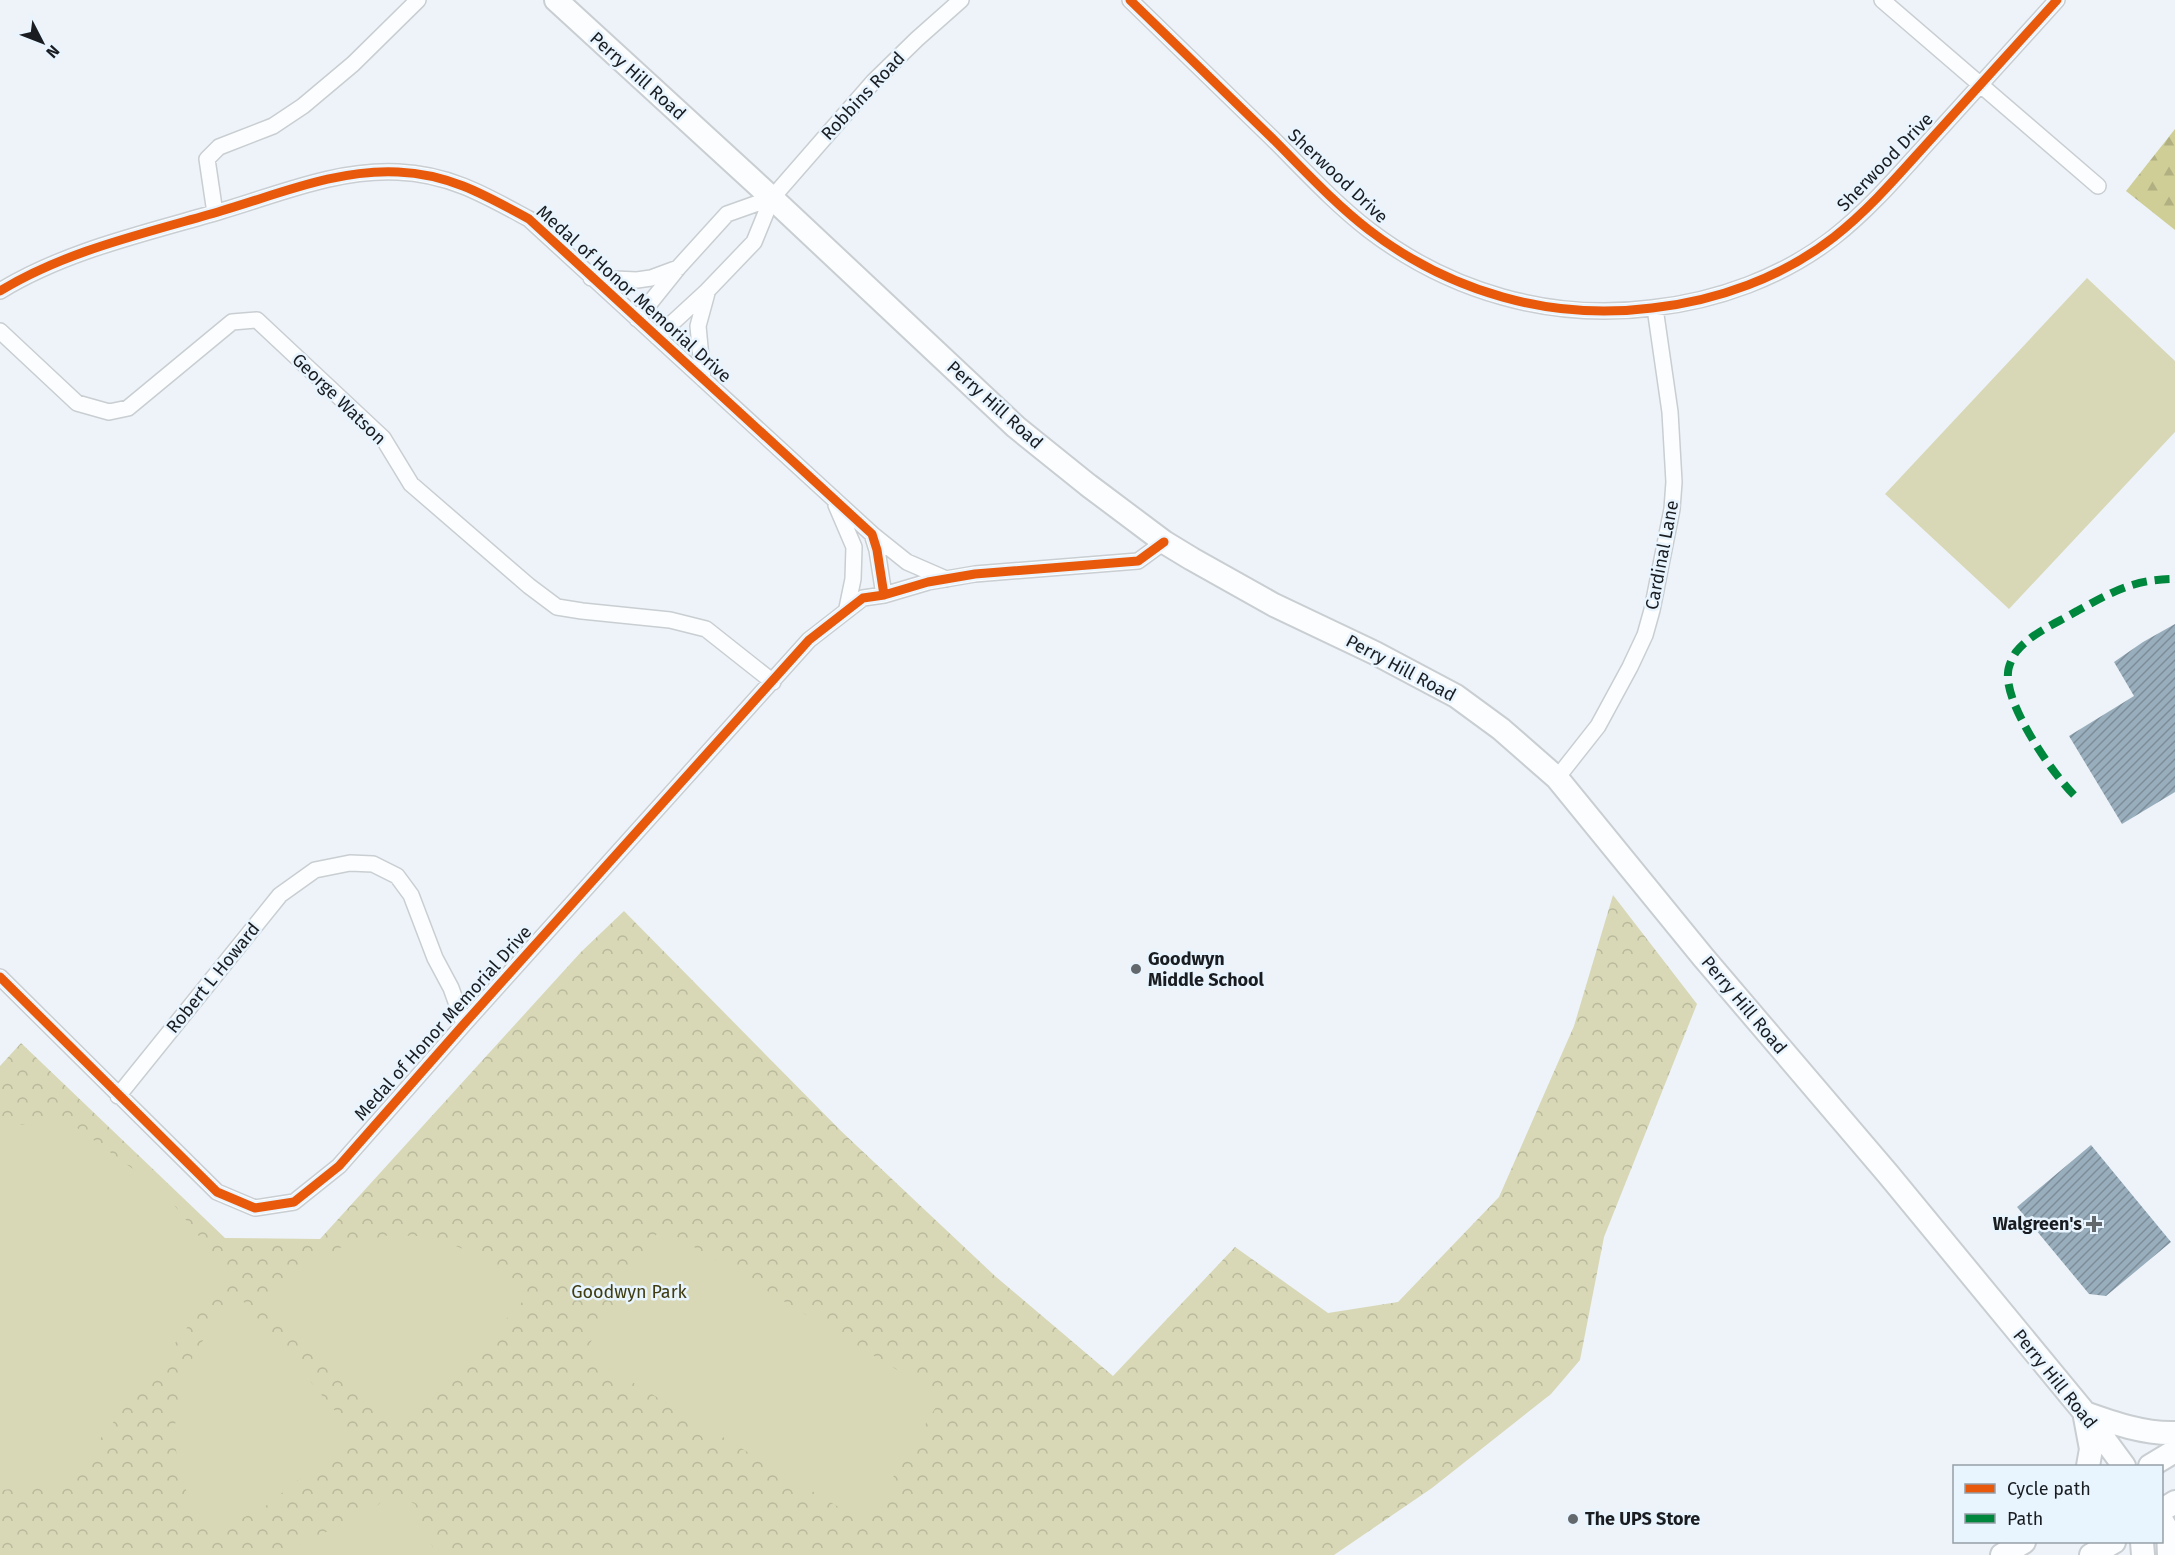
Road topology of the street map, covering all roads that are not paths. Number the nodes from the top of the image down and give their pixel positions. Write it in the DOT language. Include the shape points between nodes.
graph roads {
  1 [pos="418,0"];
  2 [pos="961,0"];
  3 [pos="1130,0"];
  4 [pos="1882,0"];
  5 [pos="2057,0"];
  6 [pos="562,2"];
  7 [pos="1980,84"];
  8 [pos="2098,186"];
  9 [pos="772,198"];
  10 [pos="215,213"];
  11 [pos="678,268"];
  12 [pos="591,278"];
  13 [pos="0,291"];
  14 [pos="707,291"];
  15 [pos="1655,308"];
  16 [pos="637,319"];
  17 [pos="0,331"];
  18 [pos="657,337"];
  19 [pos="703,379"];
  20 [pos="834,500"];
  21 [pos="872,534"];
  22 [pos="1164,542"];
  23 [pos="946,579"];
  24 [pos="884,595"];
  25 [pos="847,608"];
  26 [pos="773,682"];
  27 [pos="1557,778"];
  28 [pos="0,978"];
  29 [pos="464,1024"];
  30 [pos="118,1096"];
  31 [pos="2085,1413"];
  32 [pos="2175,1433"];
  33 [pos="2175,1451"];
  34 [pos="2088,1465"];
  35 [pos="2123,1465"];
  36 [pos="2153,1465"];
  37 [pos="2163,1523"];
  38 [pos="2021,1543"];
  39 [pos="2112,1543"];
  40 [pos="2002,1555"];
  41 [pos="2091,1555"];
  42 [pos="2169,1555"];
  1 -- 10 [label="street" via="353,64 303,106 273,126 219,147 207,159"];
  2 -- 9 [label="street, Robbins Road" via="874,81"];
  3 -- 15 [label="street, Sherwood Drive" via="1346,211 1434,271 1485,293 1554,308 1624,312"];
  4 -- 7 [label="street"];
  5 -- 7 [label="street, Sherwood Drive"];
  6 -- 9 [label="main road, Perry Hill Road"];
  7 -- 8 [label="street"];
  7 -- 15 [label="street, Sherwood Drive" via="1870,207 1833,239 1787,267 1743,286 1702,300"];
  9 -- 11 [label="street" via="727,214"];
  9 -- 14 [label="street" via="754,242"];
  9 -- 22 [label="main road, Perry Hill Road" via="1016,427"];
  10 -- 12 [label="street, Medal of Honor Memorial Drive" via="344,174 397,172 437,176 529,219"];
  10 -- 13 [label="street, Medal of Honor Memorial Drive" via="86,251"];
  11 -- 12 [label="street" via="637,280"];
  11 -- 16 [label="street"];
  12 -- 16 [label="street, Medal of Honor Memorial Drive"];
  14 -- 18 [label="street"];
  14 -- 19 [label="street" via="698,326"];
  15 -- 27 [label="street, Cardinal Lane" via="1670,412 1674,482 1652,610 1630,668 1598,726"];
  16 -- 18 [label="street, Medal of Honor Memorial Drive"];
  17 -- 26 [label="street, George Watson" via="77,403 109,412 128,408 232,322 257,320 383,438 411,484 557,607 706,628"];
  18 -- 19 [label="street, Medal of Honor Memorial Drive"];
  19 -- 20 [label="street, Medal of Honor Memorial Drive"];
  20 -- 21 [label="street, Medal of Honor Memorial Drive"];
  20 -- 25 [label="street, Medal of Honor Memorial Drive" via="854,547"];
  21 -- 23 [label="street, Medal of Honor Memorial Drive" via="907,562"];
  21 -- 24 [label="street"];
  22 -- 23 [label="street, Medal of Honor Memorial Drive" via="1138,561"];
  22 -- 27 [label="main road, Perry Hill Road" via="1274,605 1456,696"];
  23 -- 24 [label="street, Medal of Honor Memorial Drive"];
  24 -- 25 [label="street, Medal of Honor Memorial Drive" via="863,598"];
  25 -- 26 [label="street, Medal of Honor Memorial Drive" via="809,640"];
  26 -- 29 [label="street, Medal of Honor Memorial Drive"];
  27 -- 31 [label="main road, Perry Hill Road"];
  28 -- 30 [label="street, Medal of Honor Memorial Drive"];
  29 -- 30 [label="street, Medal of Honor Memorial Drive" via="339,1166 294,1202 255,1208 217,1192"];
  29 -- 30 [label="street, Robert L Howard" via="411,895 397,876 373,864 350,863 315,870 280,895"];
  31 -- 32 [label="main road" via="2151,1432"];
  31 -- 34 [label="main road" via="2091,1449"];
  31 -- 35 [label="main road, Perry Hill Road"];
  33 -- 36 [label="main road"];
  37 -- 42 [label="main road" via="2168,1531"];
  38 -- 40 [label="main road"];
  39 -- 41 [label="main road"];
}
